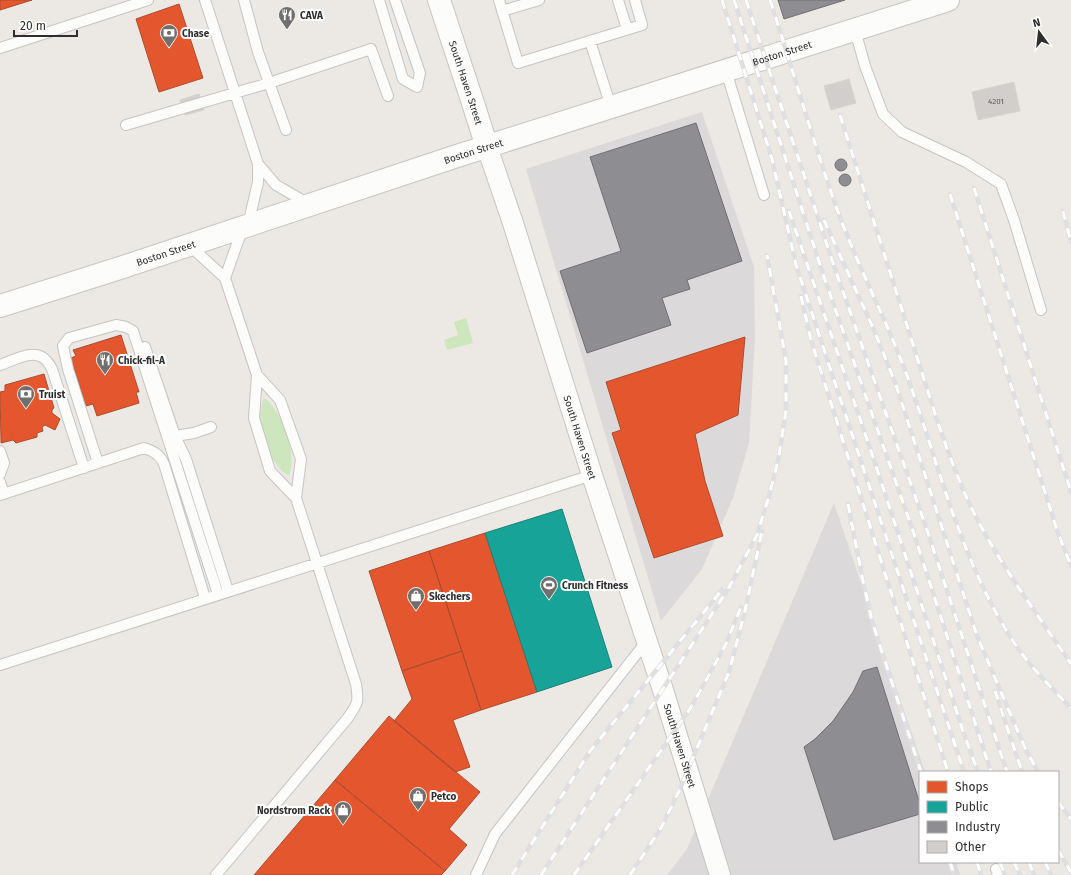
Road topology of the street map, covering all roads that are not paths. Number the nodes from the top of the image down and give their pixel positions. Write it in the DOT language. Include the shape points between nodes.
graph roads {
  1 [pos="148,0"];
  2 [pos="205,0"];
  3 [pos="244,0"];
  4 [pos="379,0"];
  5 [pos="395,0"];
  6 [pos="438,0"];
  7 [pos="499,0"];
  8 [pos="539,0"];
  9 [pos="618,0"];
  10 [pos="635,0"];
  11 [pos="948,0"];
  12 [pos="502,11"];
  13 [pos="627,30"];
  14 [pos="855,30"];
  15 [pos="590,41"];
  16 [pos="0,48"];
  17 [pos="726,71"];
  18 [pos="268,83"];
  19 [pos="235,92"];
  20 [pos="388,96"];
  21 [pos="611,107"];
  22 [pos="126,125"];
  23 [pos="286,130"];
  24 [pos="487,147"];
  25 [pos="258,164"];
  26 [pos="764,195"];
  27 [pos="309,204"];
  28 [pos="246,226"];
  29 [pos="189,245"];
  30 [pos="225,278"];
  31 [pos="0,306"];
  32 [pos="1041,310"];
  33 [pos="134,331"];
  34 [pos="0,365"];
  35 [pos="257,375"];
  36 [pos="211,427"];
  37 [pos="175,436"];
  38 [pos="0,451"];
  39 [pos="98,463"];
  40 [pos="84,468"];
  41 [pos="0,474"];
  42 [pos="592,475"];
  43 [pos="0,482"];
  44 [pos="2,494"];
  45 [pos="296,498"];
  46 [pos="318,564"];
  47 [pos="223,593"];
  48 [pos="205,598"];
  49 [pos="646,642"];
  50 [pos="0,665"];
  51 [pos="216,875"];
  52 [pos="476,875"];
  53 [pos="720,875"];
  1 -- 16 [label="lane"];
  2 -- 19 [label="lane"];
  3 -- 18 [label="lane"];
  4 -- 5 [label="lane" via="403,79 417,87 420,73"];
  6 -- 24 [label="main road, South Haven Street"];
  7 -- 12 [label="lane"];
  8 -- 12 [label="lane"];
  9 -- 13 [label="lane"];
  10 -- 13 [label="lane" via="642,25"];
  11 -- 14 [label="main road, Boston Street"];
  12 -- 15 [label="lane" via="518,63"];
  13 -- 15 [label="lane"];
  14 -- 17 [label="main road, Boston Street"];
  14 -- 32 [label="lane" via="883,114 902,132 966,162 1001,184"];
  15 -- 21 [label="lane"];
  17 -- 21 [label="main road, Boston Street"];
  17 -- 26 [label="lane"];
  18 -- 19 [label="lane"];
  18 -- 20 [label="lane" via="371,49"];
  18 -- 23 [label="lane"];
  19 -- 22 [label="lane"];
  19 -- 25 [label="lane"];
  21 -- 24 [label="main road, Boston Street"];
  24 -- 27 [label="main road, Boston Street"];
  24 -- 42 [label="street, South Haven Street"];
  25 -- 27 [label="lane" via="276,184"];
  25 -- 28 [label="lane" via="258,182"];
  27 -- 28 [label="main road, Boston Street"];
  28 -- 29 [label="main road, Boston Street"];
  28 -- 30 [label="lane"];
  29 -- 30 [label="lane"];
  29 -- 31 [label="main road, Boston Street"];
  30 -- 35 [label="lane"];
  33 -- 37 [label="lane" via="145,344"];
  33 -- 39 [label="lane" via="116,324 69,338 63,346"];
  33 -- 47 [label="lane"];
  34 -- 40 [label="lane" via="35,355 43,357 48,363"];
  35 -- 45 [label="lane" via="280,400 301,459"];
  35 -- 45 [label="lane" via="254,418 270,471"];
  36 -- 37 [label="lane"];
  37 -- 47 [label="lane" via="186,459"];
  38 -- 41 [label="lane" via="4,463"];
  39 -- 40 [label="lane"];
  39 -- 48 [label="lane" via="144,448 162,459"];
  40 -- 44 [label="lane"];
  42 -- 46 [label="lane"];
  42 -- 49 [label="street, South Haven Street"];
  43 -- 44 [label="lane"];
  45 -- 46 [label="lane"];
  46 -- 47 [label="lane"];
  46 -- 51 [label="lane" via="359,699 347,719"];
  47 -- 48 [label="lane"];
  48 -- 50 [label="lane"];
  49 -- 52 [label="lane" via="495,834"];
  49 -- 53 [label="street, South Haven Street"];
}
